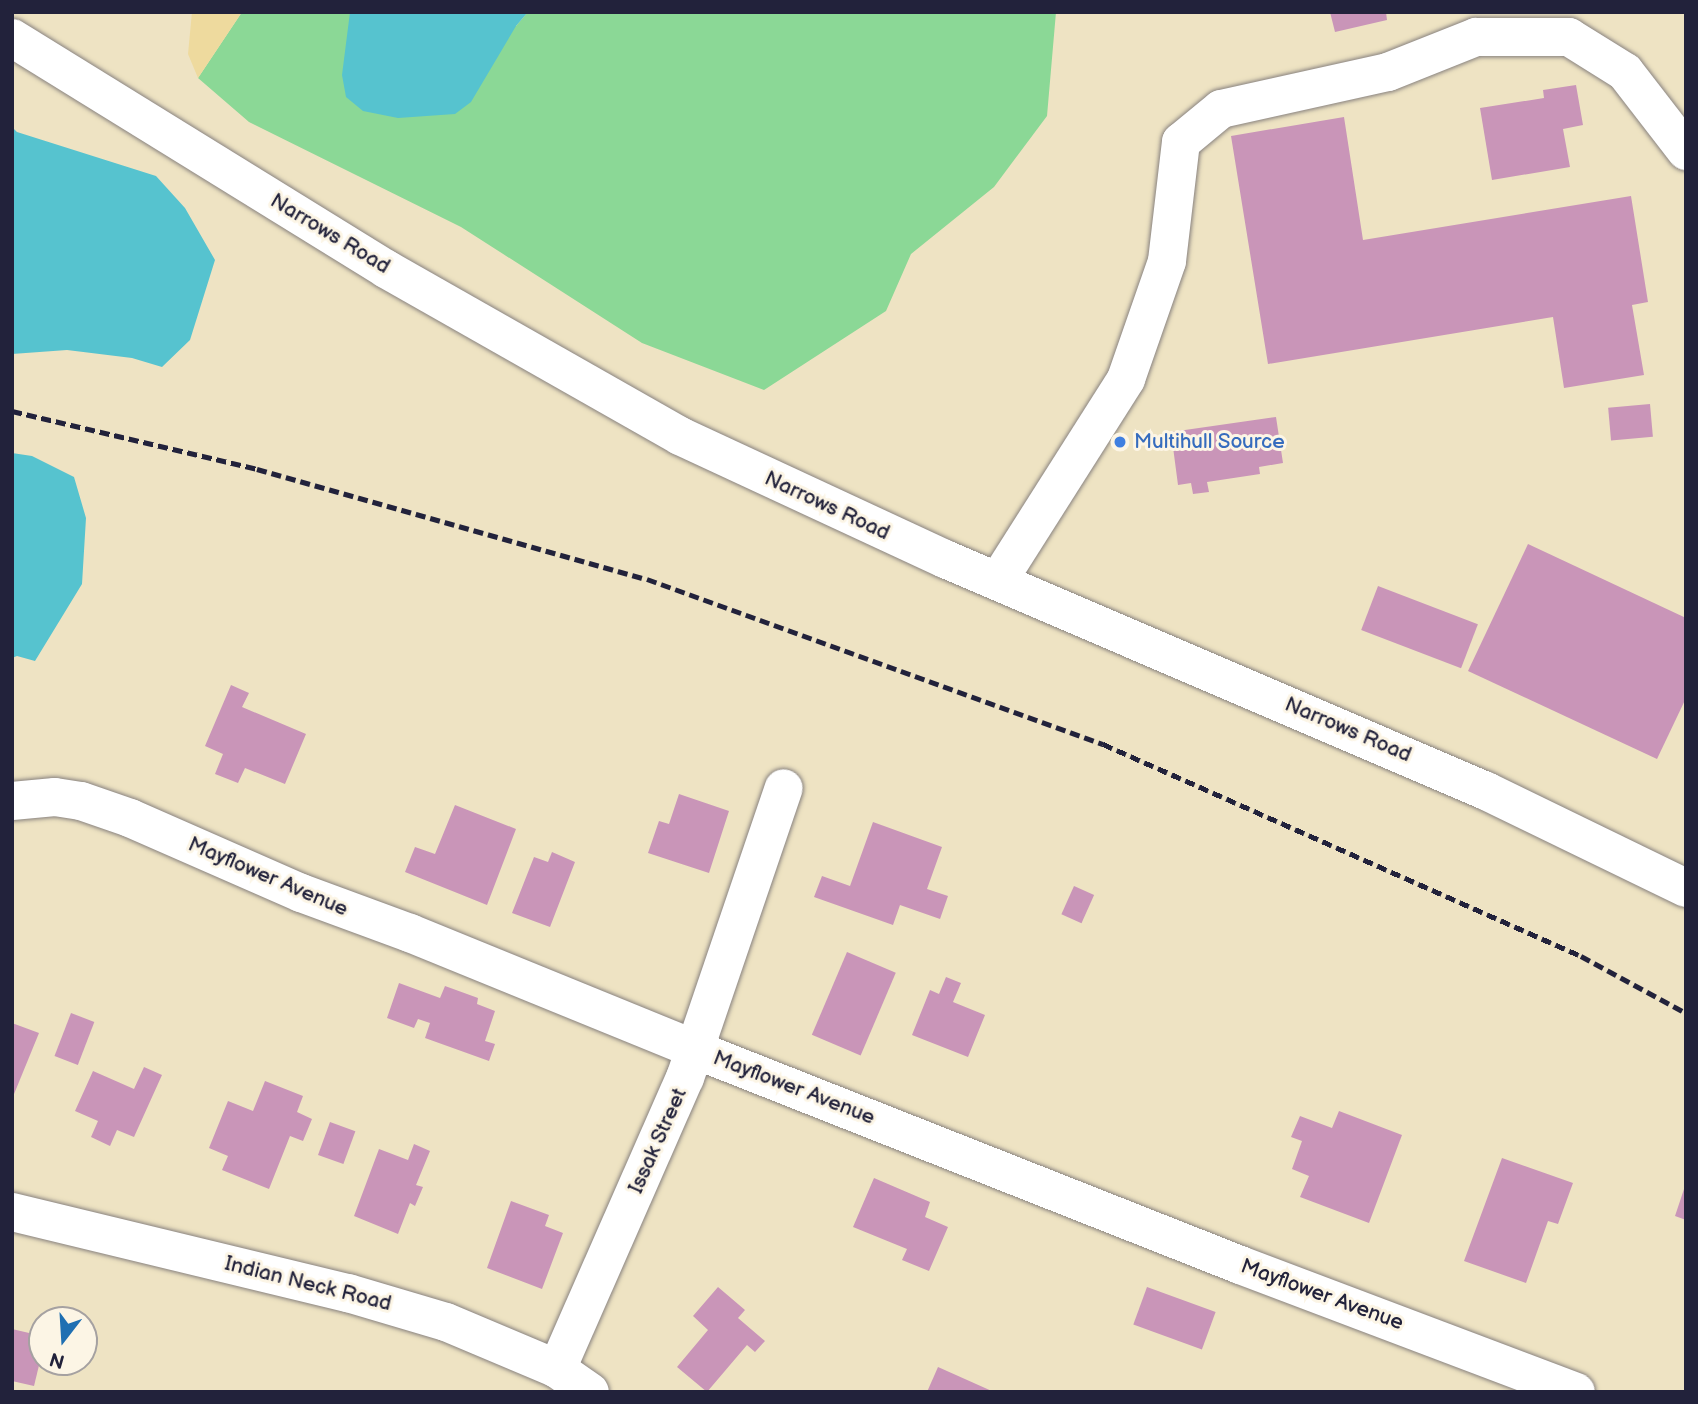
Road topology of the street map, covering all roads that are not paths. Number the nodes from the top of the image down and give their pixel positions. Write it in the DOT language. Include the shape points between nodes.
graph roads {
  1 [pos="12,38"];
  2 [pos="1686,150"];
  3 [pos="998,581"];
  4 [pos="784,788"];
  5 [pos="12,801"];
  6 [pos="1686,887"];
  7 [pos="696,1050"];
  8 [pos="12,1212"];
  9 [pos="558,1369"];
  10 [pos="590,1392"];
  11 [pos="1576,1392"];
  1 -- 3 [label="street, Narrows Road" via="333,237 606,396 792,490"];
  2 -- 3 [label="street" via="1625,72 1569,37 1476,37 1388,72 1221,109 1181,142 1167,261 1126,379"];
  3 -- 6 [label="street, Narrows Road" via="1371,740"];
  4 -- 7 [label="street, Issak Street"];
  5 -- 7 [label="street, Mayflower Avenue" via="55,797 106,809 301,893"];
  7 -- 9 [label="street, Issak Street"];
  7 -- 11 [label="street, Mayflower Avenue"];
  8 -- 9 [label="street, Indian Neck Road" via="360,1296 493,1339"];
  9 -- 10 [label="street, Indian Neck Road"];
}
